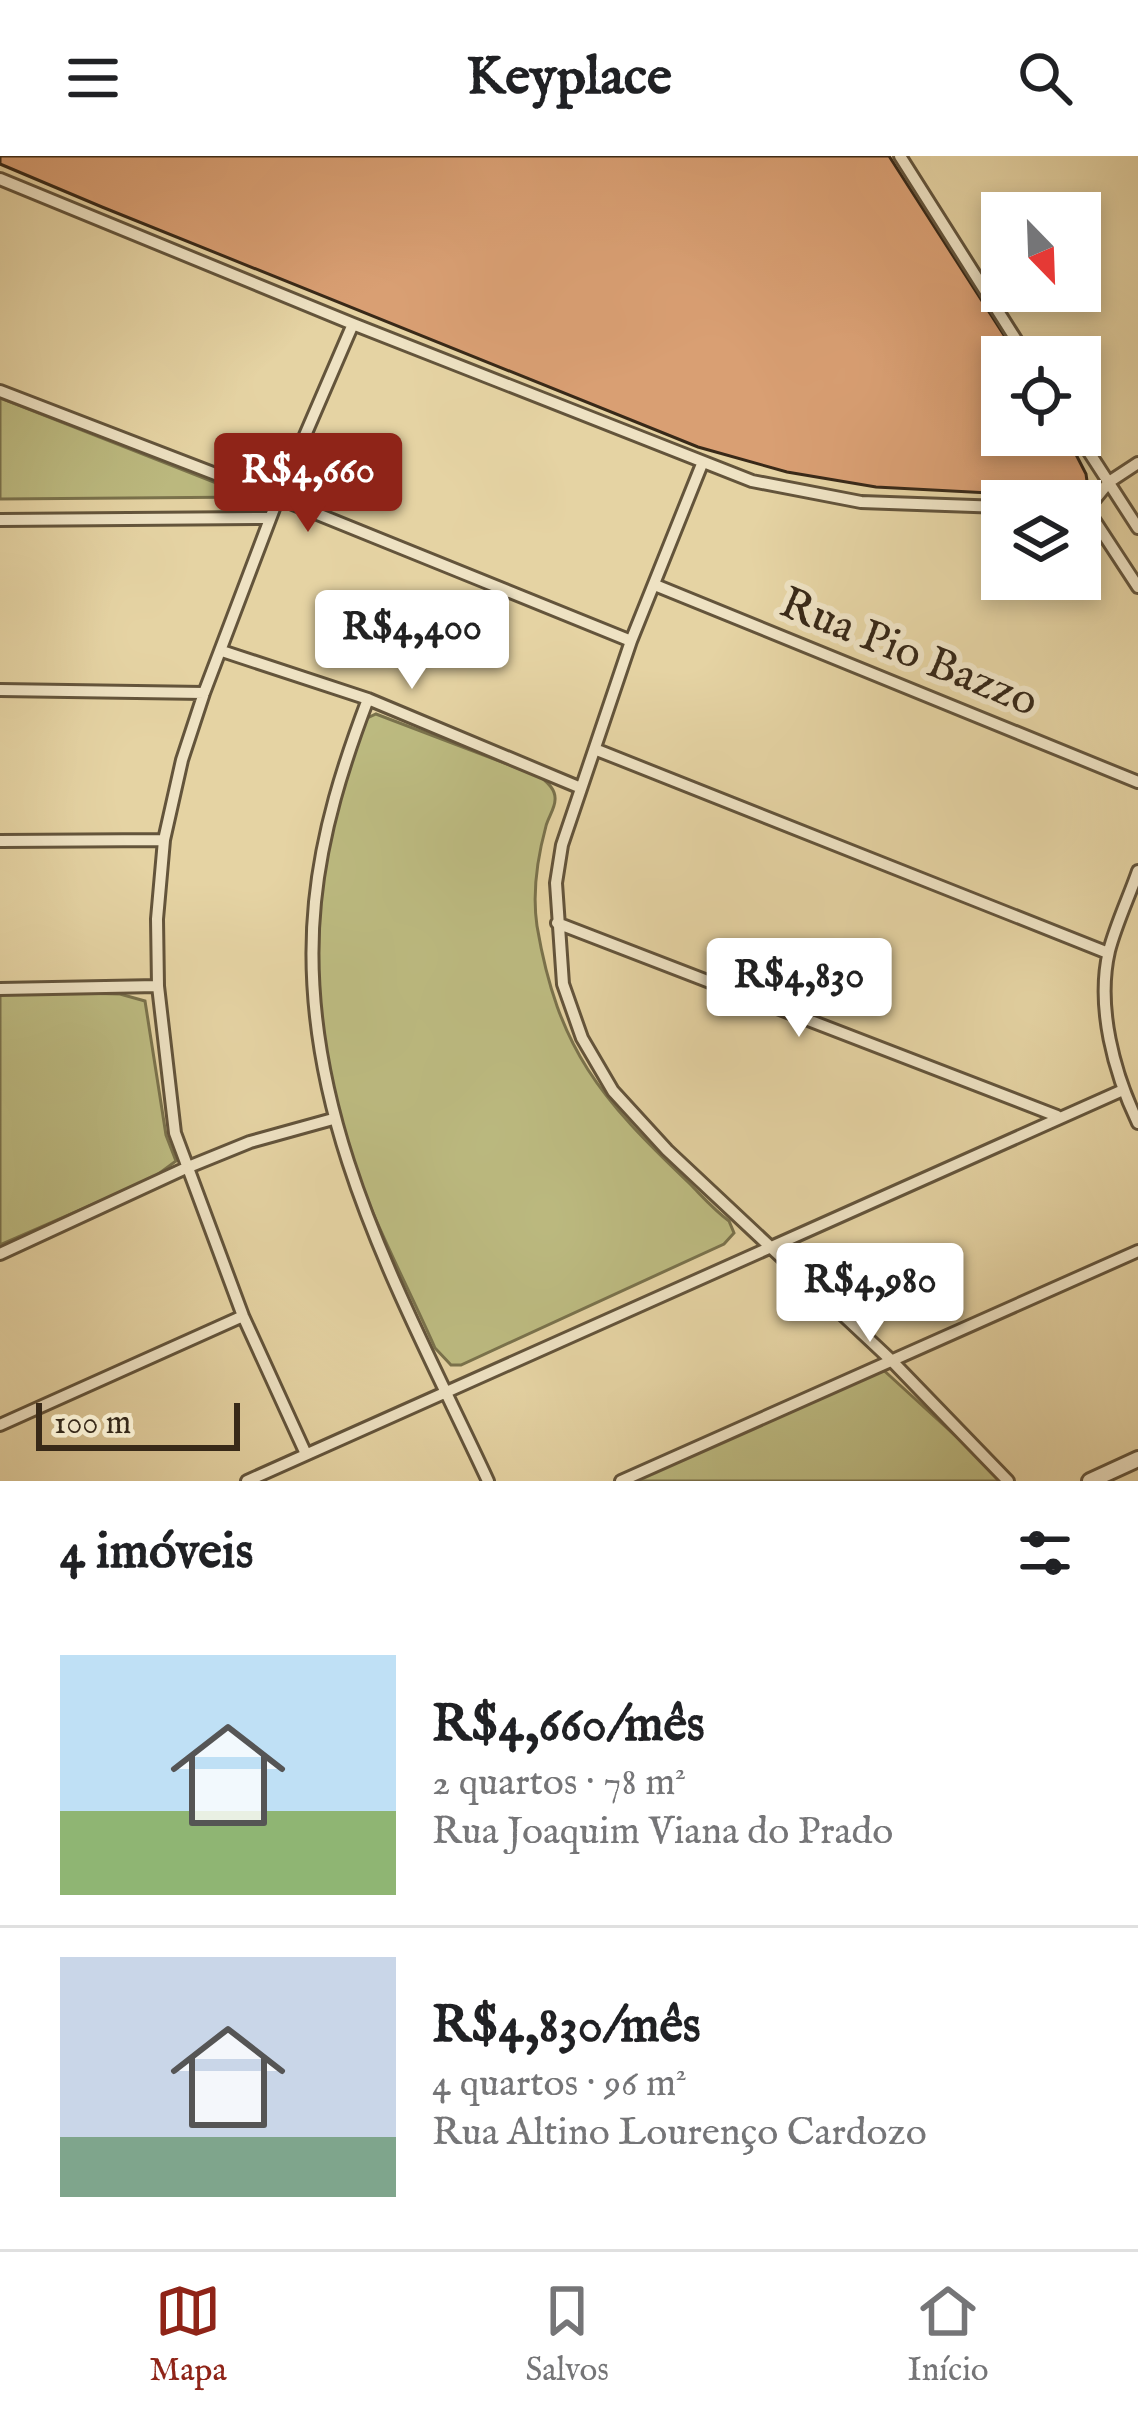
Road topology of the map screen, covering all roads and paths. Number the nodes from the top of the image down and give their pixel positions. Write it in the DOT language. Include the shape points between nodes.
graph roads {
  1 [pos="900,156"];
  2 [pos="0,179"];
  3 [pos="353,325"];
  4 [pos="1015,336"];
  5 [pos="0,391"];
  6 [pos="1092,456"];
  7 [pos="1138,463"];
  8 [pos="702,464"];
  9 [pos="1109,482"];
  10 [pos="1101,491"];
  11 [pos="278,498"];
  12 [pos="981,506"];
  13 [pos="270,518"];
  14 [pos="0,520"];
  15 [pos="1138,528"];
  16 [pos="1101,533"];
  17 [pos="655,585"];
  18 [pos="1138,586"];
  19 [pos="632,641"];
  20 [pos="222,650"];
  21 [pos="0,690"];
  22 [pos="204,693"];
  23 [pos="368,699"];
  24 [pos="597,750"];
  25 [pos="1138,782"];
  26 [pos="580,788"];
  27 [pos="164,840"];
  28 [pos="0,841"];
  29 [pos="1138,871"];
  30 [pos="557,922"];
  31 [pos="1108,953"];
  32 [pos="158,986"];
  33 [pos="0,988"];
  34 [pos="1123,1090"];
  35 [pos="1057,1117"];
  36 [pos="333,1119"];
  37 [pos="1138,1124"];
  38 [pos="186,1168"];
  39 [pos="770,1245"];
  40 [pos="1138,1251"];
  41 [pos="0,1254"];
  42 [pos="243,1316"];
  43 [pos="892,1361"];
  44 [pos="446,1391"];
  45 [pos="0,1425"];
  46 [pos="306,1454"];
  47 [pos="1138,1460"];
  48 [pos="247,1481"];
  49 [pos="488,1481"];
  50 [pos="621,1481"];
  51 [pos="1008,1481"];
  52 [pos="1090,1481"];
  1 -- 4 [label="street"];
  2 -- 3 [label="street"];
  3 -- 8 [label="street"];
  3 -- 11 [label="street"];
  5 -- 11 [label="street"];
  6 -- 9 [label="street"];
  7 -- 9 [label="street"];
  8 -- 12 [label="street" via="800,493"];
  8 -- 17 [label="street"];
  9 -- 10 [label="street"];
  9 -- 15 [label="street"];
  11 -- 13 [label="street"];
  11 -- 19 [label="street"];
  13 -- 14 [label="street"];
  13 -- 20 [label="street"];
  16 -- 18 [label="street"];
  17 -- 19 [label="street"];
  17 -- 25 [label="street, Rua Pio Bazzo"];
  19 -- 24 [label="street"];
  20 -- 22 [label="street"];
  20 -- 23 [label="street"];
  21 -- 22 [label="street"];
  22 -- 27 [label="street"];
  23 -- 26 [label="street"];
  23 -- 36 [label="street" via="327,825 315,902 312,975"];
  24 -- 26 [label="street"];
  24 -- 31 [label="street"];
  26 -- 30 [label="street" via="562,845"];
  27 -- 28 [label="street"];
  27 -- 32 [label="street"];
  29 -- 31 [label="street"];
  30 -- 35 [label="street"];
  30 -- 39 [label="street" via="563,984 613,1091"];
  31 -- 34 [label="street" via="1111,1045"];
  32 -- 33 [label="street"];
  32 -- 38 [label="street" via="167,1087"];
  34 -- 35 [label="street"];
  34 -- 37 [label="street"];
  35 -- 39 [label="street"];
  36 -- 38 [label="street"];
  36 -- 44 [label="street" via="383,1255"];
  38 -- 41 [label="street"];
  38 -- 42 [label="street"];
  39 -- 43 [label="street"];
  39 -- 44 [label="street"];
  40 -- 43 [label="street"];
  42 -- 45 [label="street"];
  42 -- 46 [label="street"];
  43 -- 50 [label="street"];
  43 -- 51 [label="street"];
  44 -- 46 [label="street"];
  44 -- 49 [label="street"];
  46 -- 48 [label="street"];
  47 -- 52 [label="street"];
}
